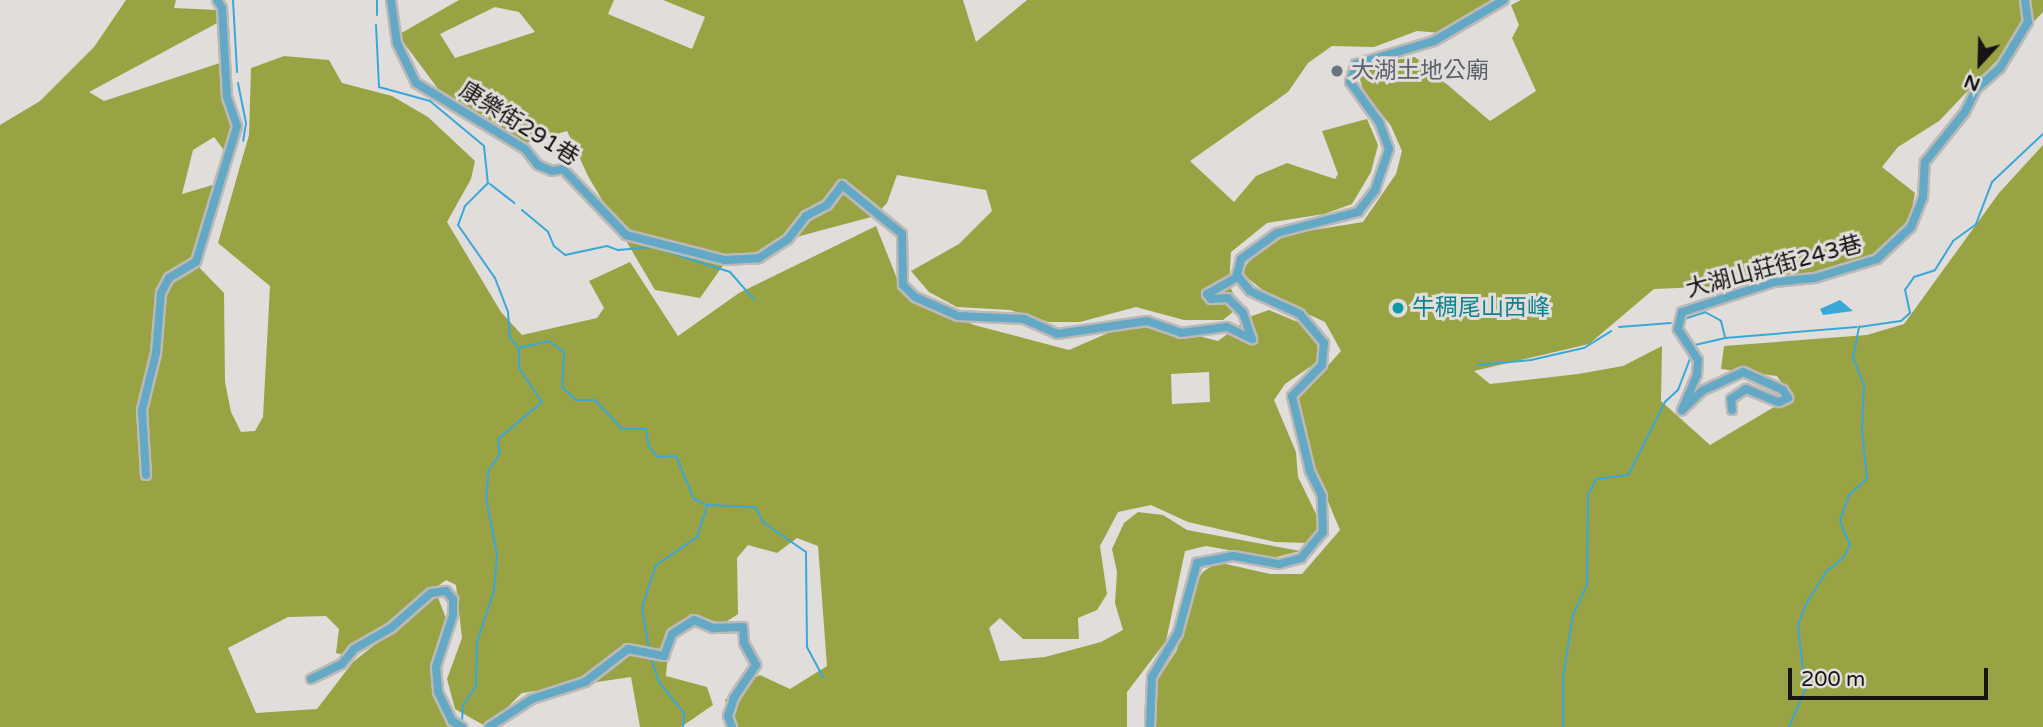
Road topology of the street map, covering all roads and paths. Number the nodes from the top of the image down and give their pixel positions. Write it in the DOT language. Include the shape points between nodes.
graph roads {
  1 [pos="217,0"];
  2 [pos="391,0"];
  3 [pos="1504,0"];
  4 [pos="2025,0"];
  5 [pos="1238,277"];
  6 [pos="1731,410"];
  7 [pos="146,475"];
  8 [pos="311,679"];
  9 [pos="462,727"];
  10 [pos="489,727"];
  11 [pos="732,727"];
  12 [pos="1150,727"];
  1 -- 7 [label="street" via="222,8 227,97 237,126 196,262 169,278 161,293 156,353 142,410"];
  2 -- 5 [label="street, 康樂街291巷" via="397,43 416,83 525,149 538,165 552,171 563,169 626,235 725,260 759,257 788,239 806,216 827,205 842,185 848,186 902,234 903,285 925,303 958,316 1024,319 1057,334 1147,321 1181,333 1227,327 1252,339 1243,313 1228,298 1211,299 1207,294"];
  3 -- 5 [label="street" via="1434,41 1356,64 1350,82 1379,122 1389,149 1374,190 1359,212 1277,233 1252,248 1241,259"];
  4 -- 6 [label="street, 大湖山莊街243巷" via="2028,22 2000,68 1976,89 1965,112 1926,162 1923,197 1911,227 1877,259 1815,278 1774,282 1682,312 1678,329 1698,360 1697,375 1682,410 1702,391 1743,372 1783,390 1788,398 1779,402 1746,389 1731,399"];
  5 -- 12 [label="street" via="1259,299 1300,314 1324,343 1322,365 1292,396 1310,471 1322,496 1323,532 1301,558 1279,564 1233,556 1197,564 1178,633 1152,677"];
  8 -- 9 [label="street" via="342,664 354,649 391,628 431,593 446,591 453,600 453,615 436,667 438,692 452,721"];
  10 -- 11 [label="street" via="532,699 585,682 628,649 664,656 672,634 694,620 713,628 743,627 744,643 756,665 734,698 728,716"];
}
